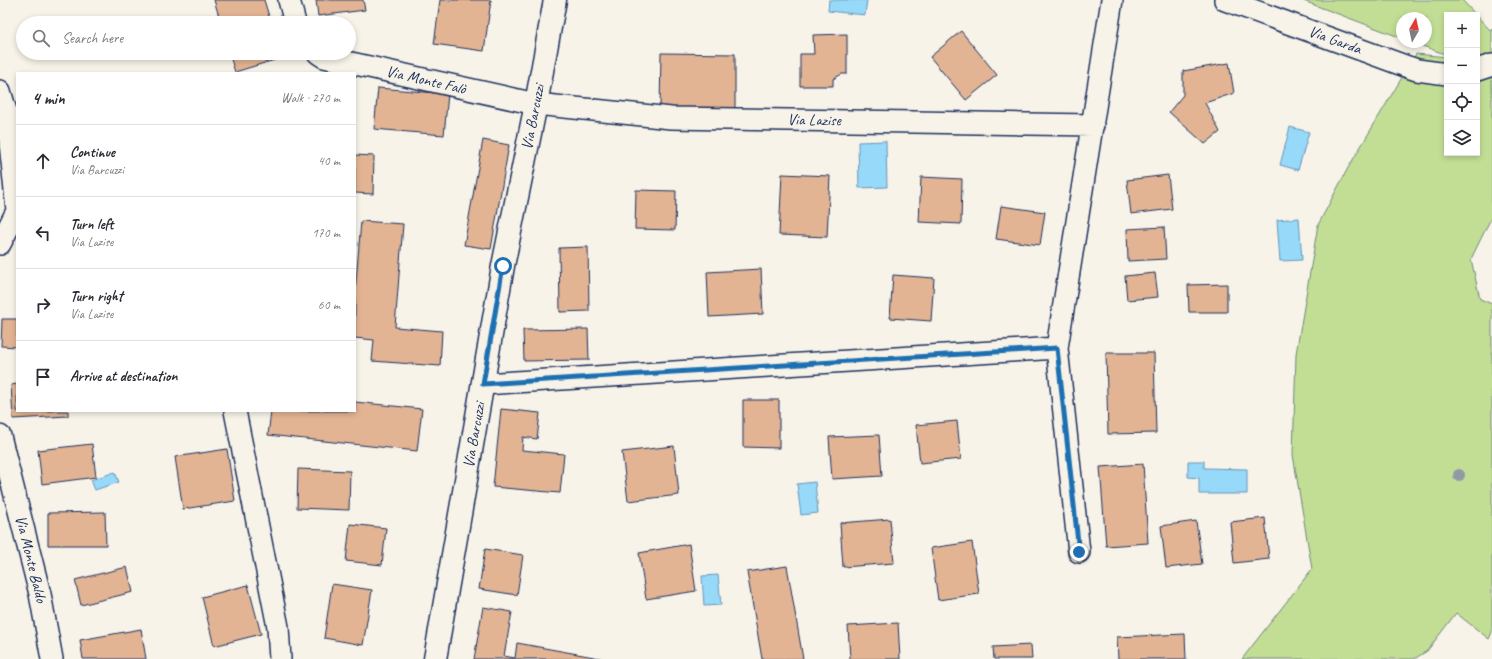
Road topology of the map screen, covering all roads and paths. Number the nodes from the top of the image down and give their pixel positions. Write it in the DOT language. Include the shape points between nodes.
graph roads {
  1 [pos="289,0"];
  2 [pos="555,0"];
  3 [pos="1112,0"];
  4 [pos="1225,0"];
  5 [pos="293,16"];
  6 [pos="333,60"];
  7 [pos="1492,66"];
  8 [pos="1480,69"];
  9 [pos="1444,74"];
  10 [pos="0,91"];
  11 [pos="536,104"];
  12 [pos="1093,125"];
  13 [pos="16,200"];
  14 [pos="16,212"];
  15 [pos="0,244"];
  16 [pos="1057,348"];
  17 [pos="483,384"];
  18 [pos="235,412"];
  19 [pos="0,436"];
  20 [pos="1079,552"];
  21 [pos="52,659"];
  22 [pos="280,659"];
  23 [pos="435,659"];
  1 -- 5 [label="street"];
  2 -- 11 [label="street, Via Barcuzzi"];
  3 -- 12 [label="street"];
  4 -- 9 [label="street, Via Garda" via="1408,67"];
  6 -- 11 [label="street, Via Monte Falò"];
  7 -- 8 [label="street"];
  10 -- 13 [label="street" via="7,114"];
  11 -- 12 [label="street, Via Lazise" via="671,118"];
  11 -- 17 [label="street, Via Barcuzzi" via="503,266"];
  12 -- 16 [label="street"];
  14 -- 15 [label="street"];
  16 -- 17 [label="street"];
  16 -- 20 [label="street"];
  17 -- 23 [label="street, Via Barcuzzi"];
  18 -- 22 [label="street" via="278,627"];
  19 -- 21 [label="street, Via Monte Baldo" via="40,594"];
}
